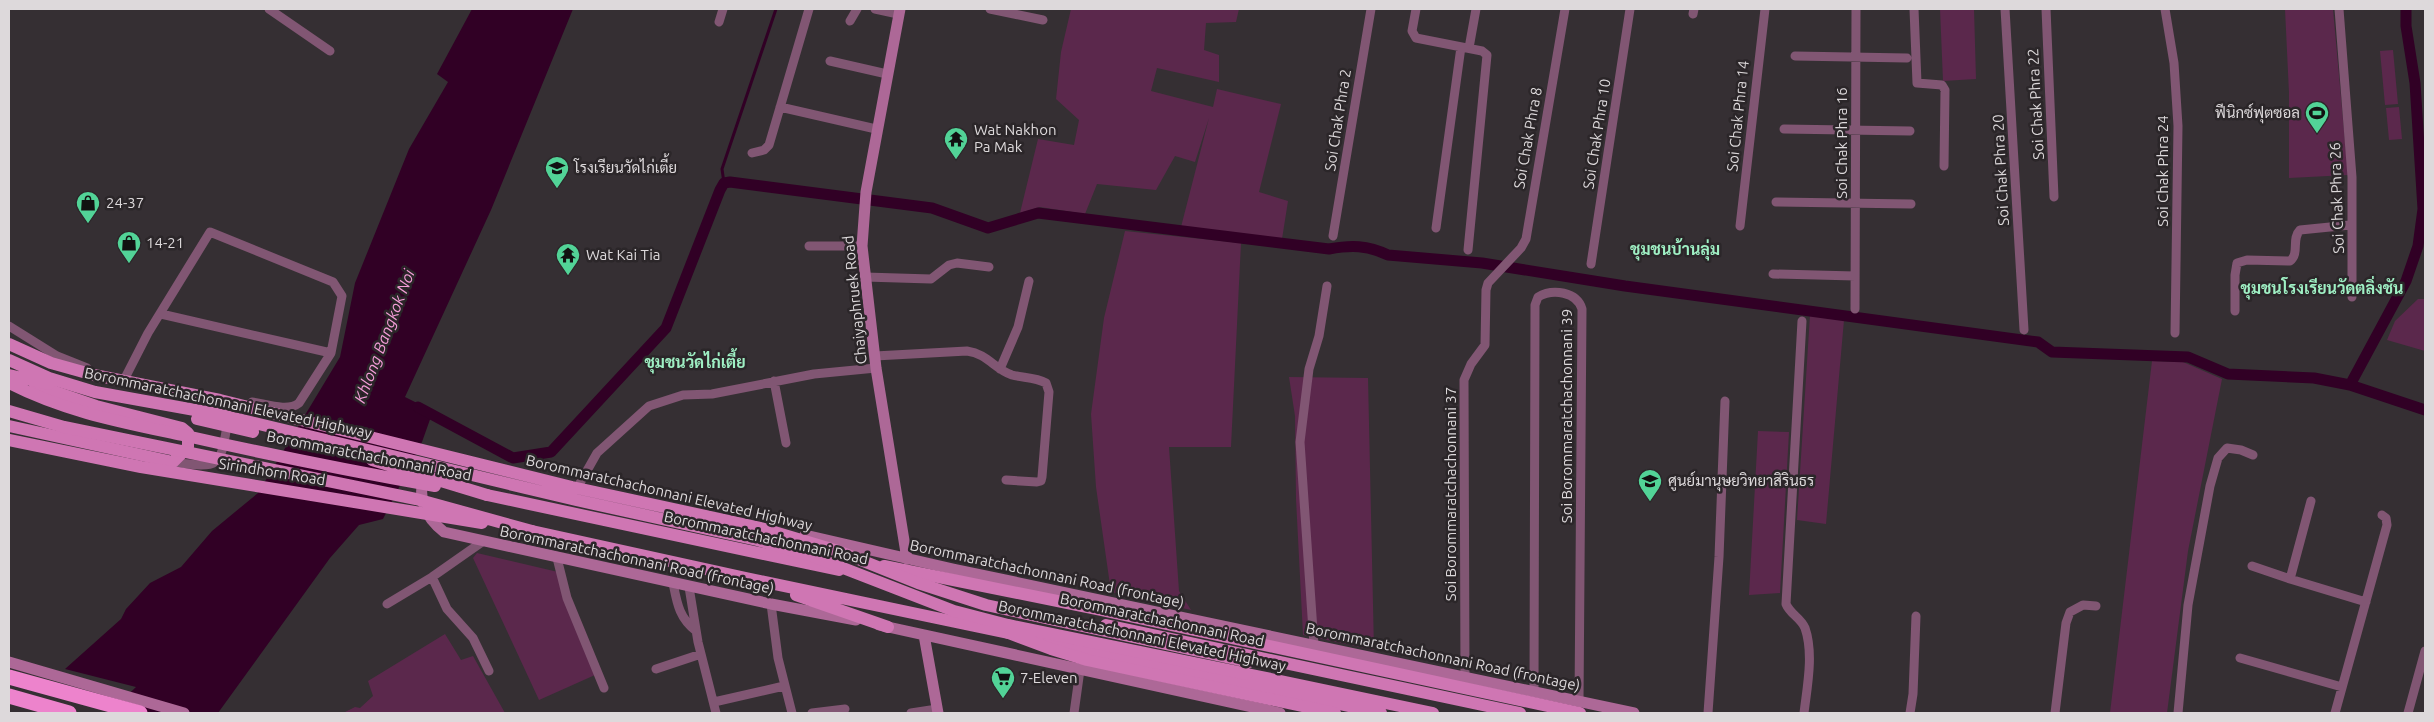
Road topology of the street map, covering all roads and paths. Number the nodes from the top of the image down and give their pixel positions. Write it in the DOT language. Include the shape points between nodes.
graph roads {
  1 [pos="269,9"];
  2 [pos="723,9"];
  3 [pos="809,9"];
  4 [pos="857,9"];
  5 [pos="875,9"];
  6 [pos="990,9"];
  7 [pos="1371,9"];
  8 [pos="1416,9"];
  9 [pos="1476,9"];
  10 [pos="1565,9"];
  11 [pos="1630,9"];
  12 [pos="1765,9"];
  13 [pos="1856,9"];
  14 [pos="1914,9"];
  15 [pos="2006,9"];
  16 [pos="2046,9"];
  17 [pos="2165,9"];
  18 [pos="2339,9"];
  19 [pos="899,12"];
  20 [pos="1021,12"];
  21 [pos="1043,20"];
  22 [pos="850,21"];
  23 [pos="719,22"];
  24 [pos="1465,47"];
  25 [pos="330,51"];
  26 [pos="1795,56"];
  27 [pos="1907,58"];
  28 [pos="1856,59"];
  29 [pos="830,61"];
  30 [pos="887,74"];
  31 [pos="780,107"];
  32 [pos="876,129"];
  33 [pos="1784,129"];
  34 [pos="1854,130"];
  35 [pos="1910,130"];
  36 [pos="752,153"];
  37 [pos="1944,166"];
  38 [pos="2054,197"];
  39 [pos="1776,202"];
  40 [pos="1856,203"];
  41 [pos="1911,204"];
  42 [pos="2350,225"];
  43 [pos="1740,226"];
  44 [pos="1436,228"];
  45 [pos="1333,236"];
  46 [pos="809,246"];
  47 [pos="862,246"];
  48 [pos="1468,250"];
  49 [pos="1506,264"];
  50 [pos="1591,264"];
  51 [pos="989,268"];
  52 [pos="1773,274"];
  53 [pos="1855,276"];
  54 [pos="865,277"];
  55 [pos="1030,281"];
  56 [pos="1327,286"];
  57 [pos="2352,297"];
  58 [pos="1855,309"];
  59 [pos="2235,311"];
  60 [pos="161,314"];
  61 [pos="1802,321"];
  62 [pos="9,326"];
  63 [pos="2024,330"];
  64 [pos="2175,333"];
  65 [pos="9,344"];
  66 [pos="331,353"];
  67 [pos="9,360"];
  68 [pos="876,362"];
  69 [pos="1000,369"];
  70 [pos="9,370"];
  71 [pos="9,375"];
  72 [pos="126,376"];
  73 [pos="774,381"];
  74 [pos="9,384"];
  75 [pos="95,392"];
  76 [pos="214,394"];
  77 [pos="1725,400"];
  78 [pos="249,402"];
  79 [pos="9,411"];
  80 [pos="228,420"];
  81 [pos="9,426"];
  82 [pos="9,440"];
  83 [pos="786,443"];
  84 [pos="2253,455"];
  85 [pos="173,462"];
  86 [pos="1006,480"];
  87 [pos="580,483"];
  88 [pos="487,495"];
  89 [pos="2311,501"];
  90 [pos="2382,515"];
  91 [pos="532,531"];
  92 [pos="808,536"];
  93 [pos="482,542"];
  94 [pos="740,550"];
  95 [pos="557,558"];
  96 [pos="907,559"];
  97 [pos="869,563"];
  98 [pos="2252,566"];
  99 [pos="432,577"];
  100 [pos="746,578"];
  101 [pos="2290,579"];
  102 [pos="672,583"];
  103 [pos="689,587"];
  104 [pos="2366,602"];
  105 [pos="387,604"];
  106 [pos="771,604"];
  107 [pos="2096,606"];
  108 [pos="954,611"];
  109 [pos="1916,616"];
  110 [pos="888,627"];
  111 [pos="696,630"];
  112 [pos="924,635"];
  113 [pos="1314,645"];
  114 [pos="2425,651"];
  115 [pos="701,654"];
  116 [pos="2240,658"];
  117 [pos="9,662"];
  118 [pos="656,668"];
  119 [pos="1248,668"];
  120 [pos="1080,670"];
  121 [pos="489,672"];
  122 [pos="9,677"];
  123 [pos="1466,678"];
  124 [pos="784,686"];
  125 [pos="2342,687"];
  126 [pos="604,688"];
  127 [pos="1534,692"];
  128 [pos="9,696"];
  129 [pos="714,702"];
  130 [pos="845,709"];
  131 [pos="1578,709"];
  132 [pos="938,711"];
  133 [pos="69,713"];
  134 [pos="140,713"];
  135 [pos="184,713"];
  136 [pos="716,713"];
  137 [pos="792,713"];
  138 [pos="812,713"];
  139 [pos="911,713"];
  140 [pos="1074,713"];
  141 [pos="1280,713"];
  142 [pos="1335,713"];
  143 [pos="1381,713"];
  144 [pos="1433,713"];
  145 [pos="1496,713"];
  146 [pos="1520,713"];
  147 [pos="1634,713"];
  148 [pos="1708,713"];
  149 [pos="1804,713"];
  150 [pos="1910,713"];
  151 [pos="2055,713"];
  152 [pos="2178,713"];
  153 [pos="2335,713"];
  154 [pos="2408,713"];
  1 -- 25 [label="street"];
  2 -- 23 [label="street"];
  3 -- 31 [label="street"];
  4 -- 22 [label="street"];
  5 -- 19 [label="street"];
  6 -- 20 [label="street"];
  7 -- 45 [label="street, Soi Chak Phra 2"];
  8 -- 24 [label="street" via="1412,31 1415,37"];
  9 -- 24 [label="street"];
  10 -- 49 [label="street, Soi Chak Phra 8" via="1526,239"];
  11 -- 50 [label="street, Soi Chak Phra 10"];
  12 -- 43 [label="street, Soi Chak Phra 14"];
  13 -- 28 [label="street, Soi Chak Phra 16"];
  14 -- 37 [label="street" via="1917,83 1942,85 1945,90"];
  15 -- 63 [label="street, Soi Chak Phra 20"];
  16 -- 38 [label="street, Soi Chak Phra 22"];
  17 -- 64 [label="street, Soi Chak Phra 24" via="2174,63 2178,126"];
  18 -- 42 [label="street, Soi Chak Phra 26" via="2352,176"];
  19 -- 30 [label="main road, Chaiyaphruek Road"];
  20 -- 21 [label="street"];
  24 -- 44 [label="street"];
  24 -- 48 [label="street" via="1485,53 1488,60"];
  26 -- 28 [label="street"];
  27 -- 28 [label="street"];
  28 -- 34 [label="street, Soi Chak Phra 16"];
  29 -- 30 [label="street"];
  30 -- 32 [label="main road, Chaiyaphruek Road"];
  31 -- 32 [label="street"];
  31 -- 36 [label="street" via="769,146"];
  32 -- 47 [label="main road, Chaiyaphruek Road" via="863,211"];
  33 -- 34 [label="street"];
  34 -- 35 [label="street"];
  34 -- 40 [label="street, Soi Chak Phra 16"];
  39 -- 40 [label="street"];
  40 -- 41 [label="street"];
  40 -- 53 [label="street, Soi Chak Phra 16"];
  42 -- 57 [label="street, Soi Chak Phra 26"];
  42 -- 59 [label="street" via="2300,230 2296,235 2295,255 2290,261 2239,261 2235,269"];
  46 -- 47 [label="street"];
  47 -- 54 [label="main road, Chaiyaphruek Road"];
  49 -- 123 [label="street, Soi Borommaratchachonnani 37" via="1488,282 1485,345 1464,380"];
  51 -- 54 [label="street" via="949,265 931,279"];
  52 -- 53 [label="street"];
  53 -- 58 [label="street, Soi Chak Phra 16"];
  54 -- 68 [label="main road, Chaiyaphruek Road"];
  55 -- 69 [label="street" via="1018,327"];
  56 -- 113 [label="street" via="1319,336 1309,369 1300,442"];
  60 -- 66 [label="street"];
  60 -- 66 [label="street" via="210,232 333,282 342,296"];
  60 -- 72 [label="street"];
  61 -- 149 [label="street" via="1786,604 1806,631 1809,654"];
  62 -- 72 [label="street" via="57,356 89,368"];
  65 -- 97 [label="main road, Borommaratchachonnani Elevated Highway, bridge" via="51,363 94,376 220,400 572,487 761,528"];
  66 -- 78 [label="street" via="294,407"];
  67 -- 75 [label="main road, Borommaratchachonnani Elevated Highway, bridge" via="49,378"];
  68 -- 69 [label="street" via="967,351 983,355"];
  68 -- 73 [label="street"];
  68 -- 96 [label="main road, Chaiyaphruek Road"];
  69 -- 86 [label="street" via="1042,381 1049,392 1040,481"];
  70 -- 85 [label="main road" via="28,382 96,406 182,428 188,433 188,447"];
  71 -- 88 [label="main road, Sirindhorn Road, bridge" via="381,462"];
  72 -- 76 [label="street"];
  73 -- 83 [label="street"];
  73 -- 87 [label="street" via="712,394 683,395 650,406 597,453"];
  74 -- 75 [label="main road, bridge"];
  74 -- 88 [label="main road, Borommaratchachonnani Road, bridge" via="81,413 241,448"];
  75 -- 108 [label="main road, Borommaratchachonnani Elevated Highway, bridge" via="217,414 757,540 812,556"];
  76 -- 78 [label="street"];
  76 -- 80 [label="street"];
  77 -- 148 [label="street"];
  78 -- 80 [label="street"];
  79 -- 91 [label="main road, Borommaratchachonnani Road, bridge" via="64,427 445,505"];
  80 -- 85 [label="street" via="222,452 212,466"];
  81 -- 85 [label="main road"];
  82 -- 91 [label="main road, Sirindhorn Road, bridge" via="141,467"];
  84 -- 152 [label="street" via="2227,448 2218,458 2188,605"];
  87 -- 92 [label="main road, Borommaratchachonnani Road (frontage)"];
  87 -- 93 [label="main road, Borommaratchachonnani Road (frontage)" via="456,455 437,457 422,483 425,510 444,532"];
  88 -- 94 [label="main road, Borommaratchachonnani Road"];
  89 -- 101 [label="street"];
  90 -- 104 [label="street" via="2387,525"];
  91 -- 100 [label="main road, Borommaratchachonnani Road"];
  92 -- 94 [label="main road"];
  92 -- 96 [label="main road, Borommaratchachonnani Road (frontage)"];
  93 -- 95 [label="main road, Borommaratchachonnani Road (frontage)"];
  93 -- 99 [label="street"];
  94 -- 146 [label="main road, Borommaratchachonnani Road"];
  95 -- 102 [label="main road, Borommaratchachonnani Road (frontage)"];
  95 -- 126 [label="street" via="567,598"];
  96 -- 113 [label="main road, Borommaratchachonnani Road (frontage)"];
  97 -- 119 [label="main road, Borommaratchachonnani Elevated Highway, bridge" via="986,605"];
  97 -- 131 [label="main road, bridge"];
  98 -- 101 [label="street"];
  99 -- 105 [label="street"];
  99 -- 121 [label="street" via="447,609 473,638"];
  100 -- 110 [label="main road"];
  100 -- 143 [label="main road, Borommaratchachonnani Road"];
  101 -- 104 [label="street"];
  102 -- 103 [label="main road, Borommaratchachonnani Road (frontage)"];
  102 -- 111 [label="street" via="679,611"];
  103 -- 106 [label="main road, Borommaratchachonnani Road (frontage)"];
  103 -- 111 [label="street"];
  104 -- 125 [label="street"];
  106 -- 110 [label="main road, Borommaratchachonnani Road (frontage)"];
  106 -- 124 [label="street"];
  107 -- 151 [label="street" via="2082,605 2070,612"];
  108 -- 119 [label="main road, Borommaratchachonnani Elevated Highway, bridge" via="1034,631"];
  108 -- 142 [label="main road, bridge" via="1087,660"];
  109 -- 150 [label="street"];
  110 -- 112 [label="main road, Borommaratchachonnani Road (frontage)"];
  111 -- 115 [label="street"];
  112 -- 120 [label="main road, Borommaratchachonnani Road (frontage)"];
  112 -- 132 [label="main road"];
  113 -- 123 [label="main road, Borommaratchachonnani Road (frontage)"];
  114 -- 154 [label="street"];
  115 -- 118 [label="street"];
  115 -- 129 [label="street"];
  116 -- 125 [label="street"];
  117 -- 135 [label="main road"];
  119 -- 144 [label="main road, Borommaratchachonnani Elevated Highway"];
  119 -- 145 [label="main road, Borommaratchachonnani Elevated Highway"];
  120 -- 140 [label="street"];
  120 -- 141 [label="main road, Borommaratchachonnani Road (frontage)"];
  122 -- 134 [label="highway"];
  123 -- 127 [label="main road, Borommaratchachonnani Road (frontage)"];
  124 -- 129 [label="street"];
  124 -- 137 [label="street"];
  125 -- 153 [label="street"];
  127 -- 131 [label="main road, Borommaratchachonnani Road (frontage)"];
  127 -- 131 [label="street, Soi Borommaratchachonnani 39" via="1535,305 1538,297 1551,292 1573,297 1580,302 1582,310"];
  128 -- 133 [label="highway"];
  129 -- 136 [label="street"];
  130 -- 138 [label="street"];
  131 -- 147 [label="main road, Borommaratchachonnani Road (frontage)"];
  132 -- 139 [label="street"];
}
